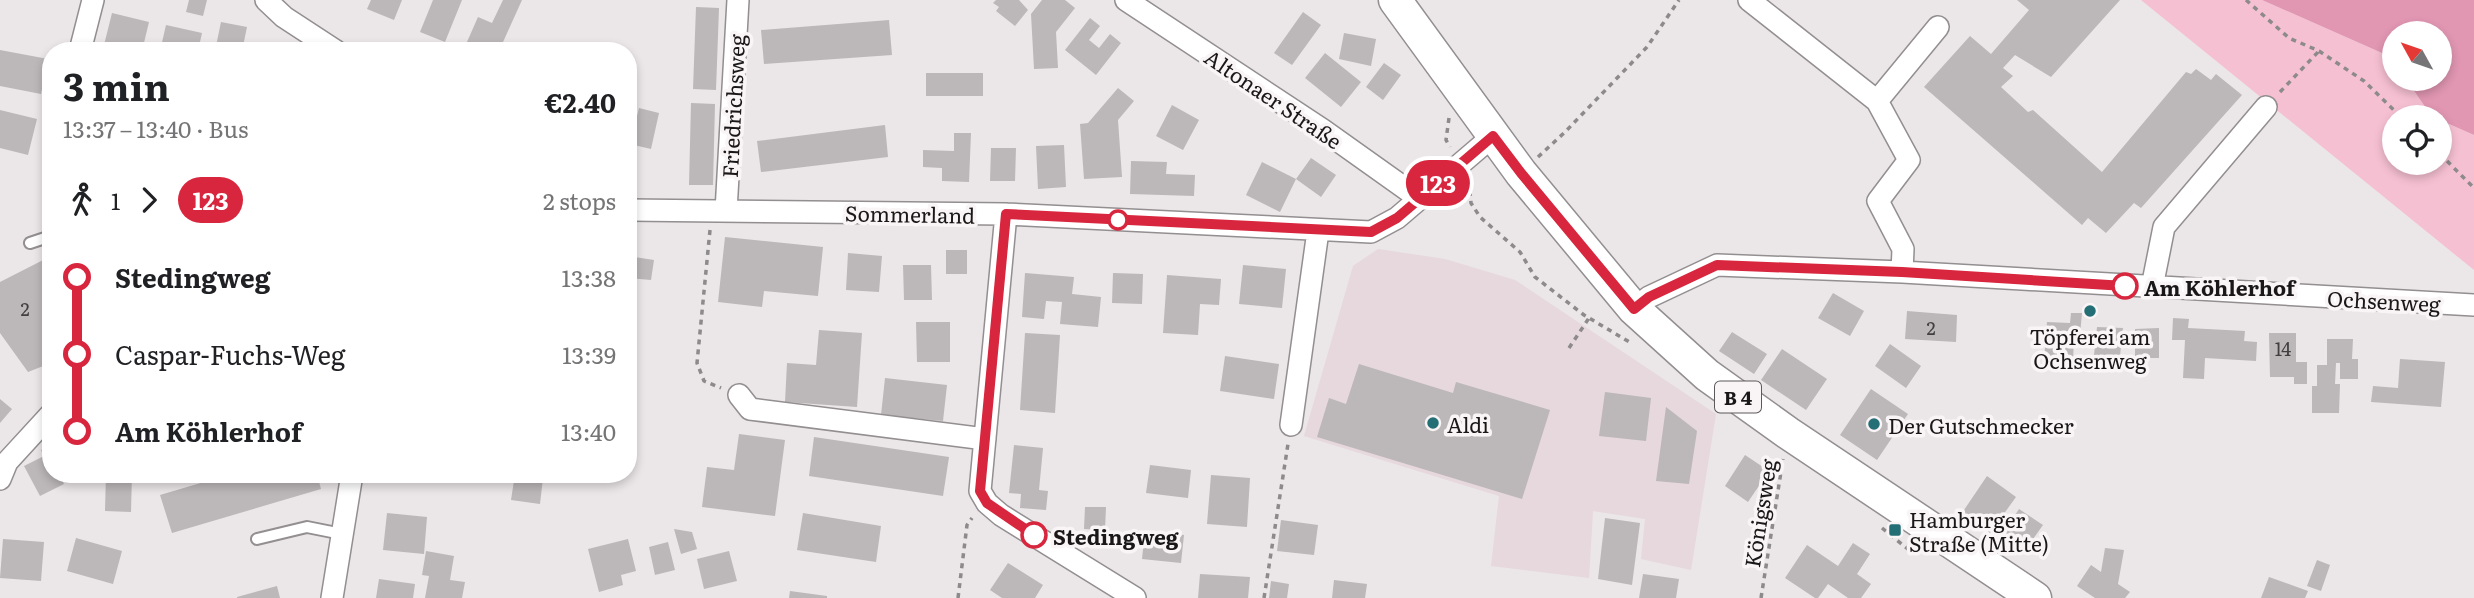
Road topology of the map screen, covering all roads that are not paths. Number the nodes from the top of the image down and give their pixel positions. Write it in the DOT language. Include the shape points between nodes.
graph roads {
  1 [pos="93,0"];
  2 [pos="266,0"];
  3 [pos="738,0"];
  4 [pos="1126,0"];
  5 [pos="1395,0"];
  6 [pos="1749,0"];
  7 [pos="1938,27"];
  8 [pos="82,42"];
  9 [pos="323,42"];
  10 [pos="1877,101"];
  11 [pos="2266,107"];
  12 [pos="1493,136"];
  13 [pos="1420,199"];
  14 [pos="637,210"];
  15 [pos="719,211"];
  16 [pos="1006,214"];
  17 [pos="1318,230"];
  18 [pos="42,239"];
  19 [pos="30,243"];
  20 [pos="1902,272"];
  21 [pos="2152,287"];
  22 [pos="2474,305"];
  23 [pos="1634,309"];
  24 [pos="739,395"];
  25 [pos="42,424"];
  26 [pos="1291,425"];
  27 [pos="985,439"];
  28 [pos="0,479"];
  29 [pos="350,483"];
  30 [pos="342,534"];
  31 [pos="257,539"];
  32 [pos="332,598"];
  33 [pos="1135,598"];
  34 [pos="2035,598"];
  1 -- 8 [label="street"];
  2 -- 9 [label="street"];
  3 -- 15 [label="street, Friedrichsweg"];
  4 -- 13 [label="street, Altonaer Straße"];
  5 -- 12 [label="main road, B 4"];
  6 -- 10 [label="street"];
  7 -- 10 [label="street"];
  10 -- 20 [label="street" via="1909,160 1878,201 1903,249"];
  11 -- 21 [label="street" via="2164,227"];
  12 -- 13 [label="street, Sommerland"];
  12 -- 23 [label="main road, B 4"];
  13 -- 17 [label="street, Sommerland" via="1371,232"];
  14 -- 15 [label="street, Sommerland"];
  15 -- 16 [label="street, Sommerland"];
  16 -- 17 [label="street, Sommerland"];
  16 -- 27 [label="street"];
  17 -- 26 [label="street"];
  18 -- 19 [label="lane"];
  20 -- 21 [label="street, Ochsenweg"];
  20 -- 23 [label="street, Ochsenweg" via="1717,265 1649,297"];
  21 -- 22 [label="street, Ochsenweg"];
  23 -- 34 [label="main road, B 4" via="1707,375"];
  24 -- 27 [label="street" via="750,410"];
  25 -- 28 [label="street" via="7,461"];
  27 -- 33 [label="street" via="980,491 987,503"];
  29 -- 30 [label="street"];
  30 -- 31 [label="lane" via="307,527"];
  30 -- 32 [label="street"];
}
